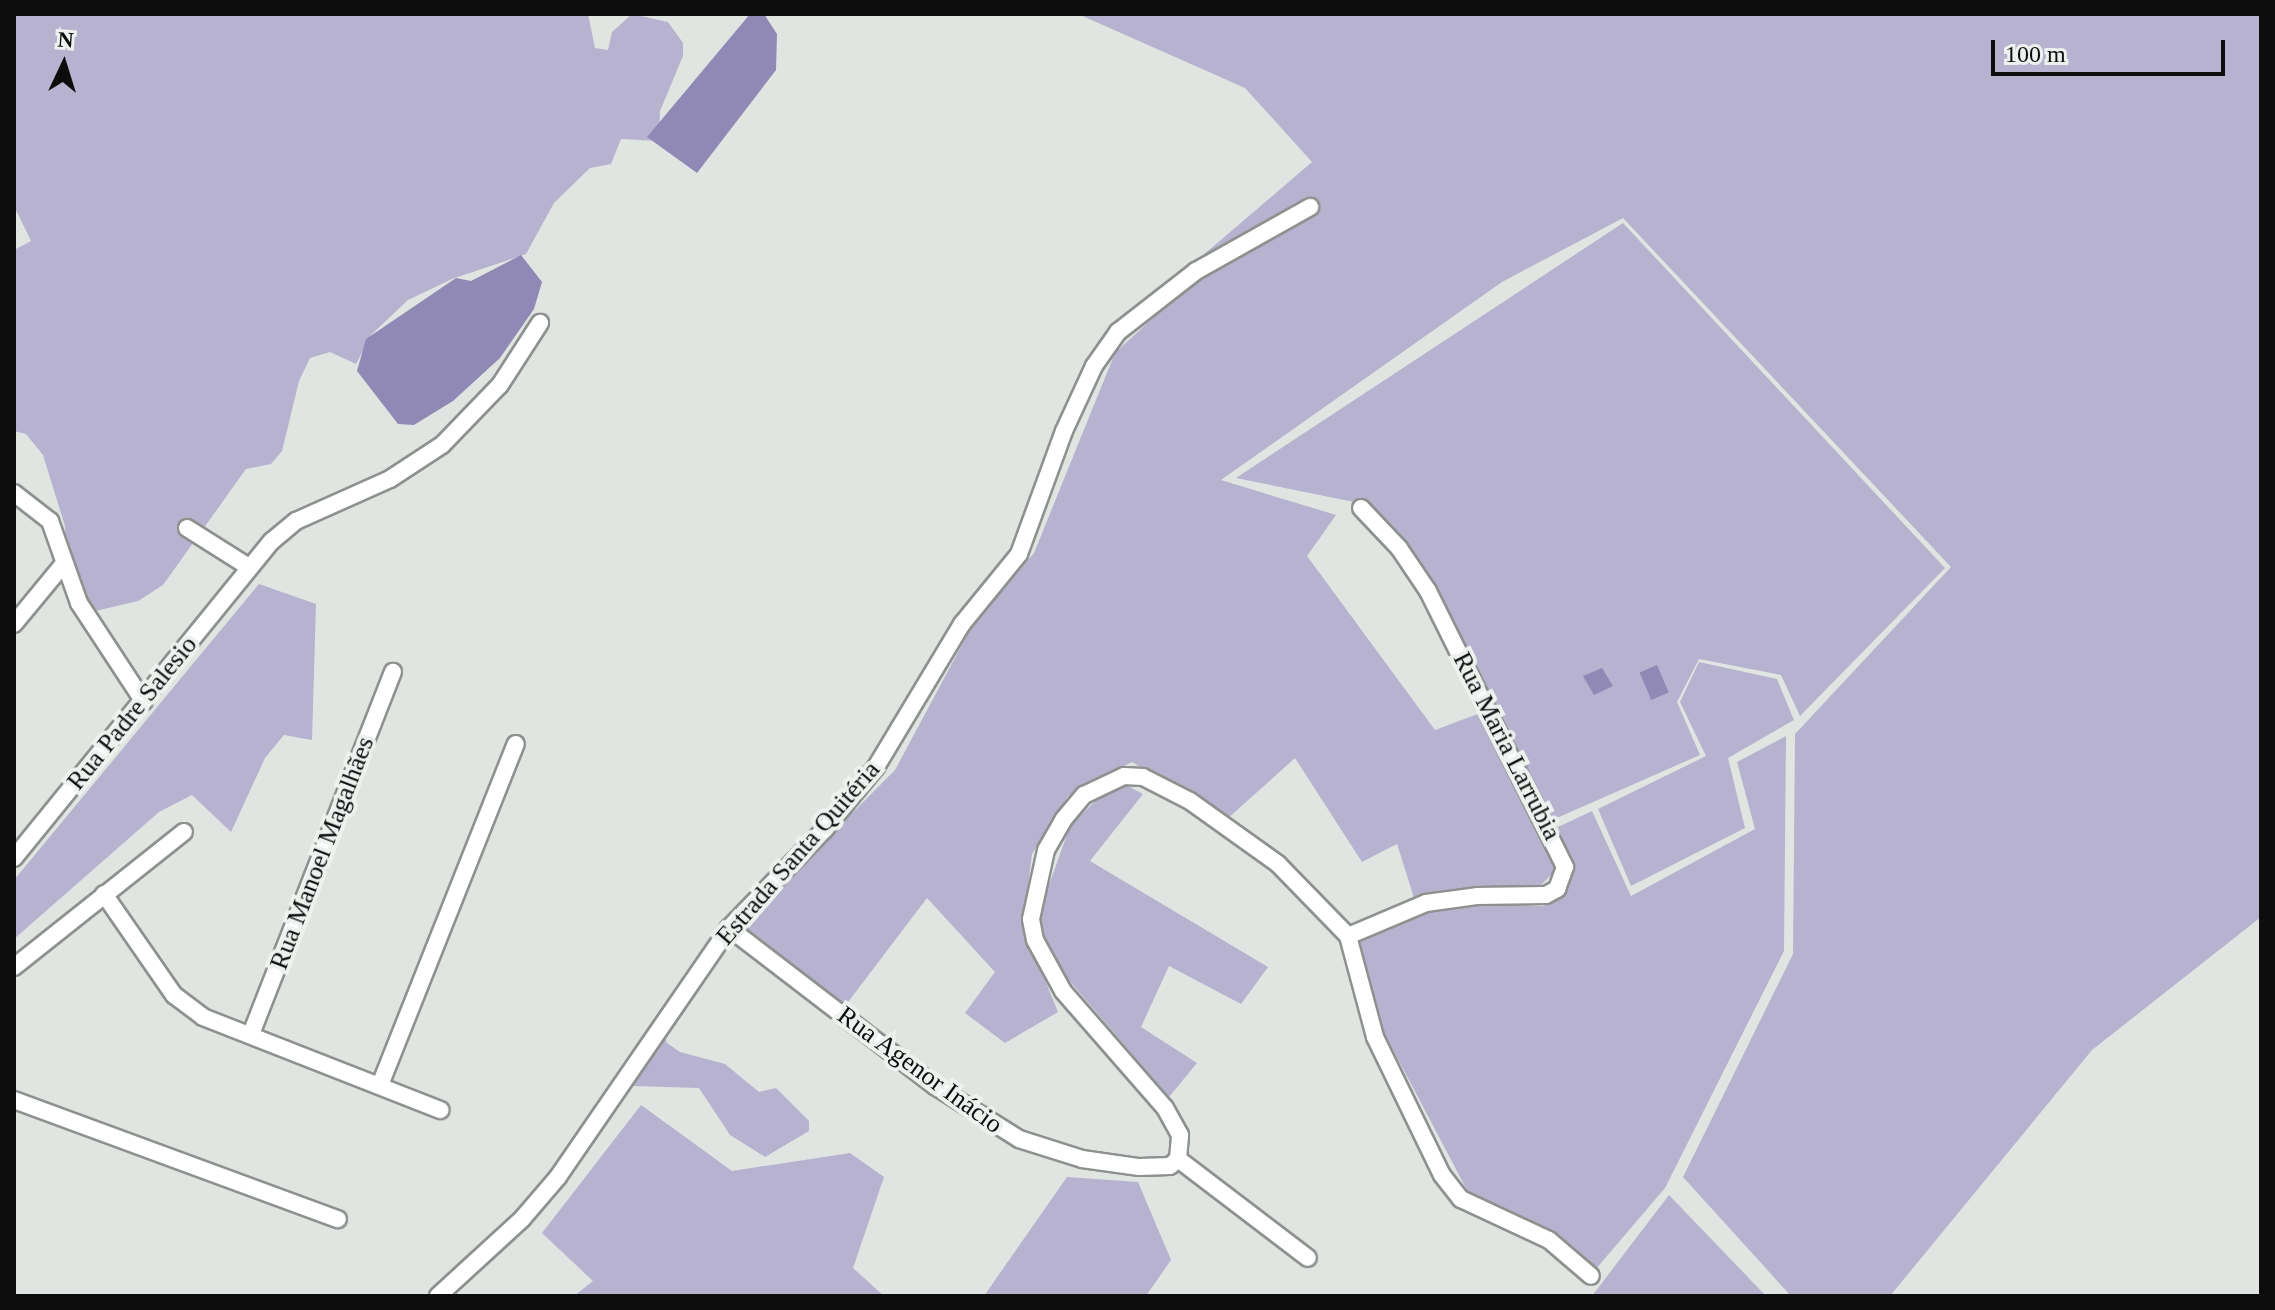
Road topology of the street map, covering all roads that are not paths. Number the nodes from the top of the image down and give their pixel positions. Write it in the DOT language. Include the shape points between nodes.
graph roads {
  1 [pos="1310,207"];
  2 [pos="540,323"];
  3 [pos="14,493"];
  4 [pos="1361,508"];
  5 [pos="187,528"];
  6 [pos="62,566"];
  7 [pos="249,567"];
  8 [pos="14,624"];
  9 [pos="393,672"];
  10 [pos="144,702"];
  11 [pos="516,744"];
  12 [pos="184,832"];
  13 [pos="14,858"];
  14 [pos="104,894"];
  15 [pos="729,928"];
  16 [pos="1348,936"];
  17 [pos="14,967"];
  18 [pos="251,1034"];
  19 [pos="380,1085"];
  20 [pos="14,1100"];
  21 [pos="440,1110"];
  22 [pos="1178,1159"];
  23 [pos="338,1219"];
  24 [pos="1308,1258"];
  25 [pos="1591,1276"];
  26 [pos="438,1296"];
  1 -- 15 [label="street, Estrada Santa Quitéria" via="1196,271 1118,332 1094,366 1064,431 1019,554 962,624 876,767 825,829"];
  2 -- 7 [label="street, Rua Padre Salesio" via="500,385 442,445 390,479 296,521"];
  3 -- 6 [label="street" via="50,521"];
  4 -- 16 [label="street, Rua Maria Larrubia" via="1399,548 1428,591 1565,867 1557,889 1546,895 1426,903"];
  5 -- 7 [label="street"];
  6 -- 8 [label="street"];
  6 -- 10 [label="street" via="79,603"];
  7 -- 10 [label="street, Rua Padre Salesio"];
  9 -- 18 [label="street, Rua Manoel Magalhães"];
  10 -- 13 [label="street, Rua Padre Salesio"];
  11 -- 19 [label="street"];
  12 -- 14 [label="street"];
  14 -- 17 [label="street"];
  14 -- 18 [label="street" via="174,995 203,1017"];
  15 -- 22 [label="street, Rua Agenor Inácio" via="935,1086 1019,1139 1082,1159 1139,1167 1170,1166"];
  15 -- 26 [label="street, Estrada Santa Quitéria" via="558,1177 522,1219"];
  16 -- 22 [label="street" via="1278,864 1190,801 1143,777 1108,779 1084,795 1063,820 1036,887 1035,940 1063,991 1165,1108 1180,1135"];
  16 -- 25 [label="street" via="1375,1037 1442,1175 1461,1199 1549,1240"];
  18 -- 19 [label="street"];
  19 -- 21 [label="street"];
  20 -- 23 [label="street"];
  22 -- 24 [label="street"];
}
